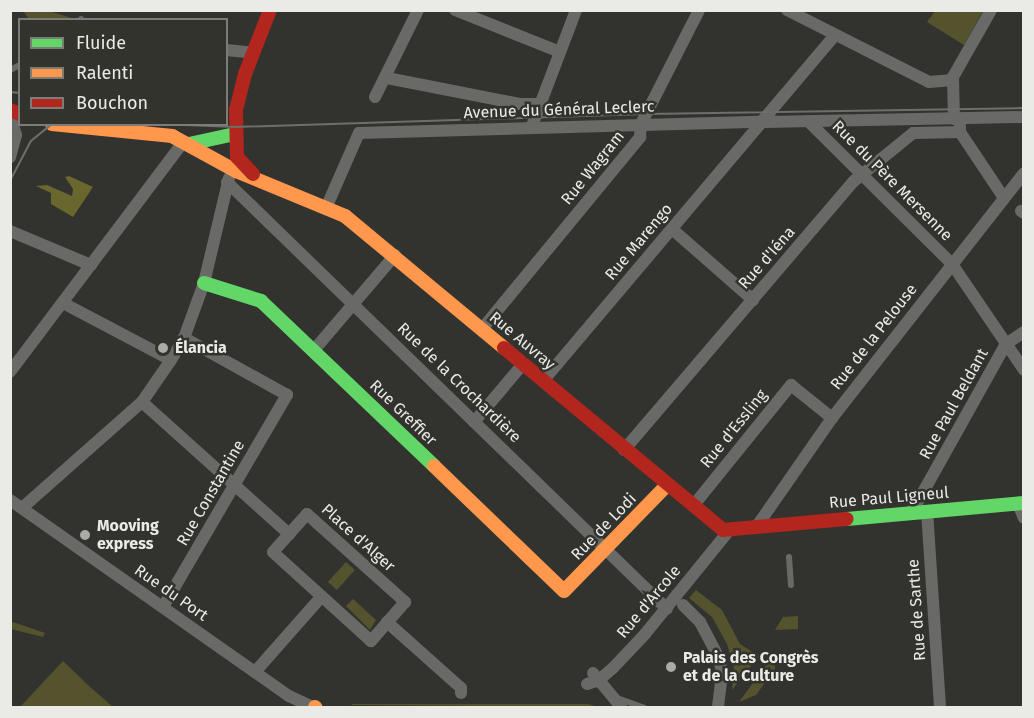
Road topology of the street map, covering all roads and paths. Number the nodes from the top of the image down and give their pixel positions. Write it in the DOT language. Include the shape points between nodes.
graph roads {
  1 [pos="270,10"];
  2 [pos="418,10"];
  3 [pos="455,10"];
  4 [pos="576,10"];
  5 [pos="699,10"];
  6 [pos="787,10"];
  7 [pos="990,10"];
  8 [pos="835,34"];
  9 [pos="228,51"];
  10 [pos="560,52"];
  11 [pos="251,57"];
  12 [pos="387,78"];
  13 [pos="953,80"];
  14 [pos="375,97"];
  15 [pos="541,104"];
  16 [pos="10,116"];
  17 [pos="1023,117"];
  18 [pos="957,119"];
  19 [pos="808,121"];
  20 [pos="762,122"];
  21 [pos="641,124"];
  22 [pos="68,126"];
  23 [pos="532,126"];
  24 [pos="960,132"];
  25 [pos="235,134"];
  26 [pos="181,140"];
  27 [pos="10,157"];
  28 [pos="1023,173"];
  29 [pos="862,174"];
  30 [pos="243,175"];
  31 [pos="1004,198"];
  32 [pos="326,208"];
  33 [pos="672,229"];
  34 [pos="10,231"];
  35 [pos="395,255"];
  36 [pos="952,264"];
  37 [pos="91,265"];
  38 [pos="204,283"];
  39 [pos="753,300"];
  40 [pos="63,303"];
  41 [pos="353,304"];
  42 [pos="482,329"];
  43 [pos="1023,332"];
  44 [pos="184,338"];
  45 [pos="1006,344"];
  46 [pos="314,350"];
  47 [pos="171,360"];
  48 [pos="523,364"];
  49 [pos="1023,370"];
  50 [pos="10,372"];
  51 [pos="543,381"];
  52 [pos="142,402"];
  53 [pos="832,418"];
  54 [pos="474,422"];
  55 [pos="624,450"];
  56 [pos="235,485"];
  57 [pos="667,485"];
  58 [pos="10,500"];
  59 [pos="1021,504"];
  60 [pos="693,506"];
  61 [pos="22,508"];
  62 [pos="927,511"];
  63 [pos="912,512"];
  64 [pos="1023,518"];
  65 [pos="757,526"];
  66 [pos="724,530"];
  67 [pos="289,534"];
  68 [pos="606,550"];
  69 [pos="789,557"];
  70 [pos="791,585"];
  71 [pos="564,591"];
  72 [pos="322,596"];
  73 [pos="683,605"];
  74 [pos="664,606"];
  75 [pos="162,607"];
  76 [pos="387,622"];
  77 [pos="255,672"];
  78 [pos="461,691"];
  79 [pos="612,698"];
  80 [pos="315,707"];
  81 [pos="622,708"];
  82 [pos="644,708"];
  83 [pos="718,708"];
  84 [pos="940,708"];
  1 -- 11 [label="street"];
  2 -- 12 [label="street"];
  3 -- 10 [label="street"];
  4 -- 10 [label="street"];
  5 -- 21 [label="street, Rue Wagram"];
  6 -- 8 [label="street"];
  7 -- 13 [label="street"];
  8 -- 13 [label="street" via="929,82"];
  8 -- 20 [label="street, Rue Marengo"];
  9 -- 11 [label="street"];
  10 -- 15 [label="street"];
  11 -- 25 [label="street" via="236,110"];
  12 -- 14 [label="street"];
  12 -- 15 [label="street" via="519,104"];
  13 -- 18 [label="street"];
  15 -- 23 [label="street"];
  16 -- 27 [label="street" via="16,135"];
  17 -- 18 [label="street, Avenue du Général Leclerc"];
  18 -- 19 [label="street, Avenue du Général Leclerc"];
  18 -- 24 [label="street"];
  19 -- 20 [label="street, Avenue du Général Leclerc"];
  19 -- 29 [label="street, Rue du Père Mersenne"];
  20 -- 21 [label="street, Avenue du Général Leclerc"];
  20 -- 33 [label="street, Rue Marengo"];
  21 -- 23 [label="street, Avenue du Général Leclerc"];
  21 -- 42 [label="street, Rue Wagram" via="640,137"];
  22 -- 26 [label="street"];
  23 -- 32 [label="street, Avenue du Général Leclerc" via="359,133"];
  24 -- 29 [label="street, Rue d'Iéna" via="913,133"];
  24 -- 31 [label="street"];
  25 -- 26 [label="street"];
  25 -- 30 [label="street"];
  26 -- 30 [label="street, Rue Auvray"];
  26 -- 37 [label="street"];
  28 -- 31 [label="street, Rue de la Pelouse"];
  29 -- 36 [label="street, Rue du Père Mersenne"];
  29 -- 39 [label="street, Rue d'Iéna"];
  30 -- 32 [label="street, Rue Auvray"];
  30 -- 38 [label="street"];
  30 -- 41 [label="street, Rue de la Crochardière"];
  31 -- 36 [label="street, Rue de la Pelouse"];
  32 -- 35 [label="street, Rue Auvray" via="345,216"];
  33 -- 39 [label="street"];
  33 -- 51 [label="street, Rue Marengo"];
  34 -- 37 [label="street"];
  35 -- 41 [label="street"];
  35 -- 42 [label="street, Rue Auvray"];
  36 -- 45 [label="street, Rue du Père Mersenne"];
  36 -- 53 [label="street, Rue de la Pelouse"];
  37 -- 40 [label="street"];
  38 -- 44 [label="street"];
  38 -- 46 [label="street, Rue Greffier" via="261,301"];
  39 -- 55 [label="street, Rue d'Iéna"];
  40 -- 47 [label="street"];
  40 -- 50 [label="street"];
  41 -- 46 [label="street"];
  41 -- 54 [label="street, Rue de la Crochardière"];
  42 -- 48 [label="street, Rue Auvray"];
  43 -- 45 [label="street"];
  44 -- 47 [label="street"];
  44 -- 56 [label="street, Rue Constantine" via="286,395"];
  45 -- 49 [label="street, Rue du Père Mersenne"];
  45 -- 63 [label="street, Rue Paul Beldant"];
  46 -- 71 [label="street, Rue Greffier"];
  47 -- 52 [label="street"];
  48 -- 51 [label="street, Rue Auvray"];
  48 -- 54 [label="street"];
  51 -- 55 [label="street, Rue Auvray"];
  52 -- 56 [label="street"];
  52 -- 61 [label="street"];
  53 -- 60 [label="street, Rue d'Essling" via="791,385"];
  53 -- 65 [label="street, Rue de la Pelouse"];
  54 -- 68 [label="street, Rue de la Crochardière"];
  55 -- 57 [label="street, Rue Auvray"];
  56 -- 67 [label="street"];
  56 -- 75 [label="street, Rue Constantine"];
  57 -- 60 [label="street, Rue Auvray"];
  57 -- 68 [label="street, Rue de Lodi"];
  58 -- 61 [label="street, Rue du Port"];
  59 -- 62 [label="street, Rue Paul Ligneul"];
  59 -- 64 [label="street"];
  60 -- 66 [label="street, Rue Auvray"];
  61 -- 75 [label="street, Rue du Port"];
  62 -- 63 [label="street, Rue Paul Ligneul"];
  62 -- 84 [label="street, Rue de Sarthe"];
  63 -- 65 [label="street, Rue Paul Ligneul" via="786,527"];
  65 -- 66 [label="street"];
  66 -- 74 [label="street, Rue d'Arcole"];
  67 -- 72 [label="street, Place d'Alger" via="273,552"];
  67 -- 76 [label="street, Place d'Alger" via="307,514 405,602"];
  68 -- 71 [label="street, Rue de Lodi"];
  68 -- 74 [label="street, Rue de la Crochardière"];
  69 -- 70 [label="lane"];
  72 -- 76 [label="street, Place d'Alger" via="371,640"];
  72 -- 77 [label="street"];
  73 -- 83 [label="street" via="700,622 719,658 722,674"];
  74 -- 79 [label="street, Rue d'Arcole" via="593,679"];
  75 -- 77 [label="street, Rue du Port"];
  76 -- 78 [label="street"];
  77 -- 80 [label="street, Rue du Port" via="290,696"];
  79 -- 81 [label="street"];
  79 -- 82 [label="lane"];
}
